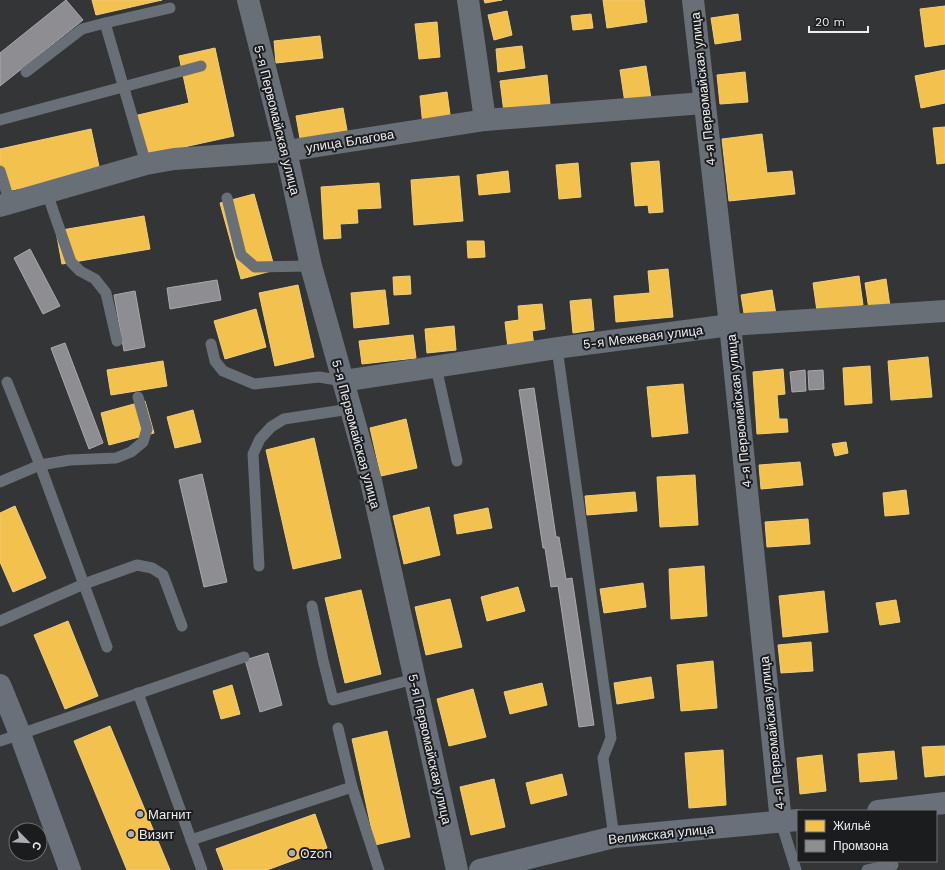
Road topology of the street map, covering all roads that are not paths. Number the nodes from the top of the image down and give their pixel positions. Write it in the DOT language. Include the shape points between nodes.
graph roads {
  1 [pos="248,0"];
  2 [pos="468,0"];
  3 [pos="694,0"];
  4 [pos="170,8"];
  5 [pos="105,22"];
  6 [pos="201,66"];
  7 [pos="26,72"];
  8 [pos="124,88"];
  9 [pos="704,103"];
  10 [pos="0,120"];
  11 [pos="485,120"];
  12 [pos="286,151"];
  13 [pos="146,164"];
  14 [pos="0,171"];
  15 [pos="47,193"];
  16 [pos="227,198"];
  17 [pos="5,205"];
  18 [pos="311,266"];
  19 [pos="945,311"];
  20 [pos="730,325"];
  21 [pos="117,341"];
  22 [pos="212,344"];
  23 [pos="557,348"];
  24 [pos="436,367"];
  25 [pos="343,381"];
  26 [pos="7,382"];
  27 [pos="138,397"];
  28 [pos="350,409"];
  29 [pos="457,461"];
  30 [pos="40,465"];
  31 [pos="0,482"];
  32 [pos="259,566"];
  33 [pos="84,584"];
  34 [pos="312,606"];
  35 [pos="0,621"];
  36 [pos="182,626"];
  37 [pos="107,647"];
  38 [pos="244,657"];
  39 [pos="414,679"];
  40 [pos="0,685"];
  41 [pos="138,693"];
  42 [pos="338,728"];
  43 [pos="10,738"];
  44 [pos="352,787"];
  45 [pos="945,803"];
  46 [pos="886,810"];
  47 [pos="789,821"];
  48 [pos="614,837"];
  49 [pos="192,840"];
  50 [pos="893,865"];
  51 [pos="70,870"];
  52 [pos="202,870"];
  53 [pos="379,870"];
  54 [pos="457,870"];
  55 [pos="480,870"];
  56 [pos="796,870"];
  57 [pos="867,870"];
  1 -- 12 [label="street, 5-я Первомайская улица"];
  2 -- 11 [label="street"];
  3 -- 9 [label="street, 4-я Первомайская улица"];
  4 -- 5 [label="lane"];
  5 -- 7 [label="lane" via="82,29"];
  5 -- 8 [label="lane"];
  6 -- 8 [label="lane"];
  8 -- 10 [label="lane"];
  8 -- 13 [label="lane"];
  9 -- 11 [label="street, улица Благова"];
  9 -- 20 [label="street, 4-я Первомайская улица"];
  11 -- 12 [label="street, улица Благова"];
  12 -- 13 [label="street, улица Благова" via="174,159"];
  12 -- 18 [label="street, 5-я Первомайская улица"];
  13 -- 15 [label="street, улица Благова"];
  14 -- 17 [label="lane"];
  15 -- 17 [label="street, улица Благова"];
  15 -- 21 [label="lane" via="71,262 80,271 95,279 106,293"];
  16 -- 18 [label="lane" via="241,255 255,267"];
  18 -- 25 [label="street, 5-я Первомайская улица"];
  19 -- 20 [label="street, 5-я Межевая улица"];
  20 -- 23 [label="street, 5-я Межевая улица"];
  20 -- 47 [label="street, 4-я Первомайская улица"];
  22 -- 25 [label="lane" via="215,361 222,371 254,384 319,377"];
  23 -- 24 [label="street, 5-я Межевая улица"];
  23 -- 48 [label="lane" via="612,738 603,758"];
  24 -- 25 [label="street, 5-я Межевая улица"];
  24 -- 29 [label="lane"];
  25 -- 28 [label="street, 5-я Первомайская улица"];
  26 -- 30 [label="lane"];
  27 -- 30 [label="lane" via="148,429 143,442 131,452 116,458 70,460"];
  28 -- 32 [label="lane" via="284,419 271,427 260,439 254,454"];
  28 -- 39 [label="street, 5-я Первомайская улица" via="370,481"];
  30 -- 31 [label="lane"];
  30 -- 33 [label="lane"];
  33 -- 35 [label="lane"];
  33 -- 36 [label="lane" via="137,565 152,568 163,575"];
  33 -- 37 [label="lane"];
  34 -- 39 [label="lane" via="334,700"];
  38 -- 41 [label="lane"];
  39 -- 54 [label="street, 5-я Первомайская улица"];
  40 -- 43 [label="street"];
  41 -- 43 [label="lane"];
  41 -- 49 [label="lane"];
  42 -- 44 [label="lane"];
  43 -- 51 [label="street"];
  44 -- 49 [label="lane"];
  44 -- 53 [label="lane"];
  45 -- 46 [label="street"];
  47 -- 48 [label="street, Велижская улица"];
  47 -- 56 [label="lane"];
  48 -- 55 [label="street, Велижская улица"];
  49 -- 52 [label="lane"];
  50 -- 57 [label="lane"];
}
